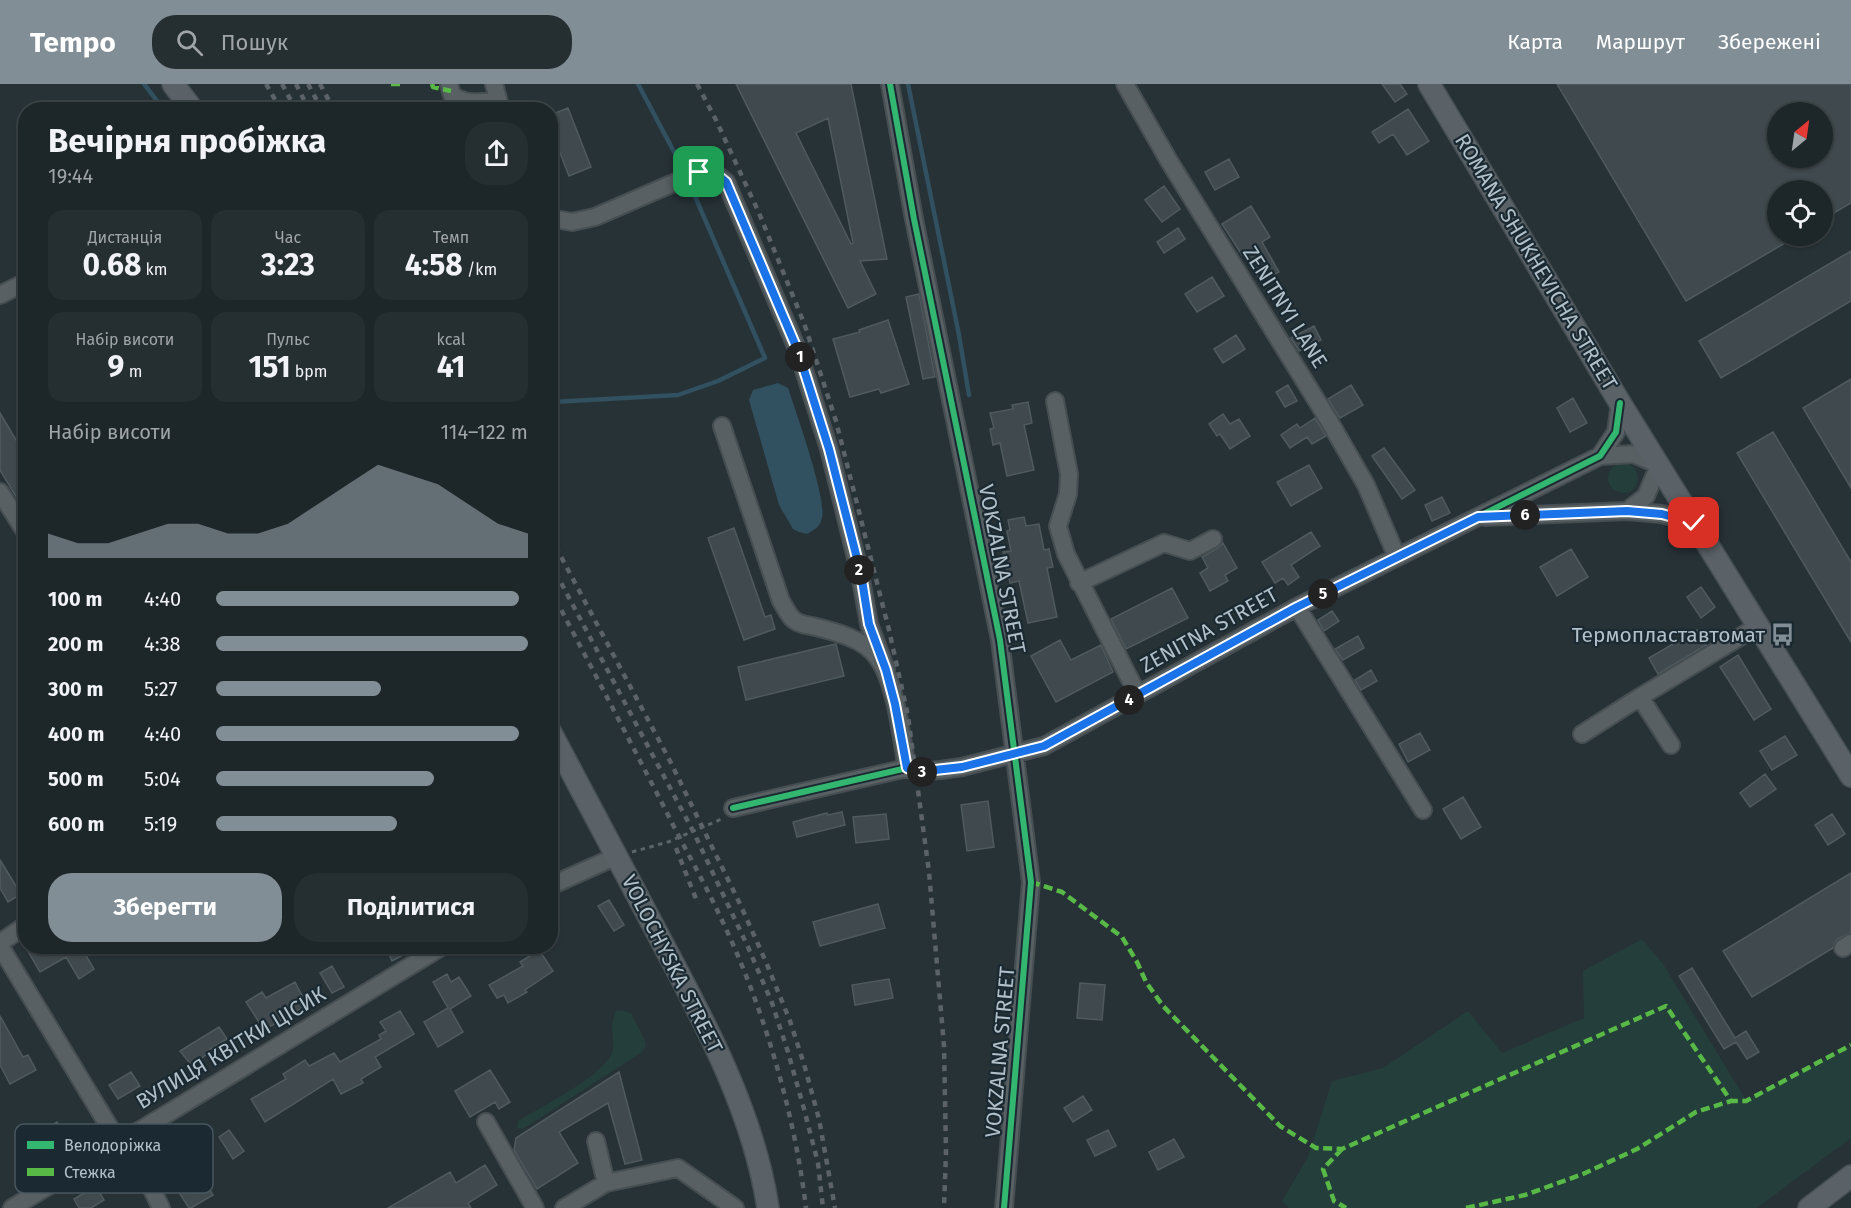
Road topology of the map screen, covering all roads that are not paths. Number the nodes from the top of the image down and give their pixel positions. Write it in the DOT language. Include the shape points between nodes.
graph roads {
  1 [pos="173,84"];
  2 [pos="449,84"];
  3 [pos="494,84"];
  4 [pos="890,84"];
  5 [pos="1125,84"];
  6 [pos="1430,84"];
  7 [pos="187,102"];
  8 [pos="462,102"];
  9 [pos="497,102"];
  10 [pos="558,220"];
  11 [pos="18,286"];
  12 [pos="0,295"];
  13 [pos="1055,401"];
  14 [pos="1620,403"];
  15 [pos="722,426"];
  16 [pos="1600,456"];
  17 [pos="1659,465"];
  18 [pos="0,492"];
  19 [pos="1627,511"];
  20 [pos="1478,517"];
  21 [pos="18,520"];
  22 [pos="1694,523"];
  23 [pos="1213,539"];
  24 [pos="1397,557"];
  25 [pos="1079,583"];
  26 [pos="1297,607"];
  27 [pos="1758,626"];
  28 [pos="886,670"];
  29 [pos="1138,695"];
  30 [pos="1640,697"];
  31 [pos="1582,734"];
  32 [pos="1671,745"];
  33 [pos="558,746"];
  34 [pos="1015,754"];
  35 [pos="907,768"];
  36 [pos="1851,776"];
  37 [pos="733,808"];
  38 [pos="1423,810"];
  39 [pos="617,856"];
  40 [pos="558,882"];
  41 [pos="18,931"];
  42 [pos="0,945"];
  43 [pos="430,954"];
  44 [pos="486,1122"];
  45 [pos="113,1124"];
  46 [pos="149,1124"];
  47 [pos="596,1141"];
  48 [pos="1851,1176"];
  49 [pos="606,1183"];
  50 [pos="36,1193"];
  51 [pos="153,1193"];
  52 [pos="12,1208"];
  53 [pos="161,1208"];
  54 [pos="536,1208"];
  55 [pos="564,1208"];
  56 [pos="735,1208"];
  57 [pos="768,1208"];
  58 [pos="1004,1208"];
  59 [pos="1809,1208"];
  1 -- 7 [label="main road"];
  2 -- 8 [label="street" via="452,95"];
  3 -- 9 [label="street"];
  4 -- 34 [label="street, VOKZALNA STREET" via="1000,640"];
  5 -- 24 [label="street, ZENITNYI LANE" via="1366,485"];
  6 -- 14 [label="main road, ROMANA SHUKHEVICHA STREET"];
  10 -- 28 [label="street" via="572,222 596,217 699,172 714,172 726,182 798,351 829,449 861,574 869,624"];
  11 -- 12 [label="street"];
  13 -- 25 [label="street" via="1069,474 1068,494 1058,526 1065,554"];
  14 -- 16 [label="street" via="1616,432"];
  14 -- 17 [label="main road, ROMANA SHUKHEVICHA STREET"];
  15 -- 28 [label="street" via="781,601 792,619 853,639 876,654"];
  16 -- 17 [label="street" via="1634,454"];
  16 -- 20 [label="street, ZENITNA STREET"];
  17 -- 19 [label="street" via="1646,496"];
  17 -- 22 [label="main road, ROMANA SHUKHEVICHA STREET"];
  18 -- 21 [label="street"];
  19 -- 20 [label="street"];
  19 -- 22 [label="street" via="1662,514"];
  20 -- 24 [label="street, ZENITNA STREET"];
  22 -- 27 [label="main road, ROMANA SHUKHEVICHA STREET"];
  23 -- 25 [label="street" via="1190,551 1164,543"];
  24 -- 26 [label="street, ZENITNA STREET"];
  25 -- 29 [label="street"];
  26 -- 29 [label="street, ZENITNA STREET"];
  26 -- 38 [label="street"];
  27 -- 30 [label="street"];
  27 -- 36 [label="main road, ROMANA SHUKHEVICHA STREET"];
  28 -- 35 [label="street"];
  29 -- 34 [label="street, ZENITNA STREET" via="1044,746"];
  30 -- 31 [label="street"];
  30 -- 32 [label="street"];
  33 -- 39 [label="main road, VOLOCHYSKA STREET"];
  34 -- 35 [label="street, ZENITNA STREET" via="941,770 917,772"];
  34 -- 58 [label="street, VOKZALNA STREET" via="1031,882"];
  35 -- 37 [label="street, ZENITNA STREET"];
  39 -- 40 [label="street"];
  39 -- 57 [label="main road, VOLOCHYSKA STREET" via="706,1026 749,1128 764,1178"];
  41 -- 42 [label="street"];
  42 -- 45 [label="street"];
  43 -- 46 [label="street, ВУЛИЦЯ КВІТКИ ЦІСИК"];
  44 -- 54 [label="street"];
  47 -- 49 [label="street"];
  48 -- 59 [label="main road"];
  49 -- 55 [label="street"];
  49 -- 56 [label="street" via="678,1168"];
  50 -- 52 [label="street, ВУЛИЦЯ КВІТКИ ЦІСИК"];
  51 -- 53 [label="street"];
}
